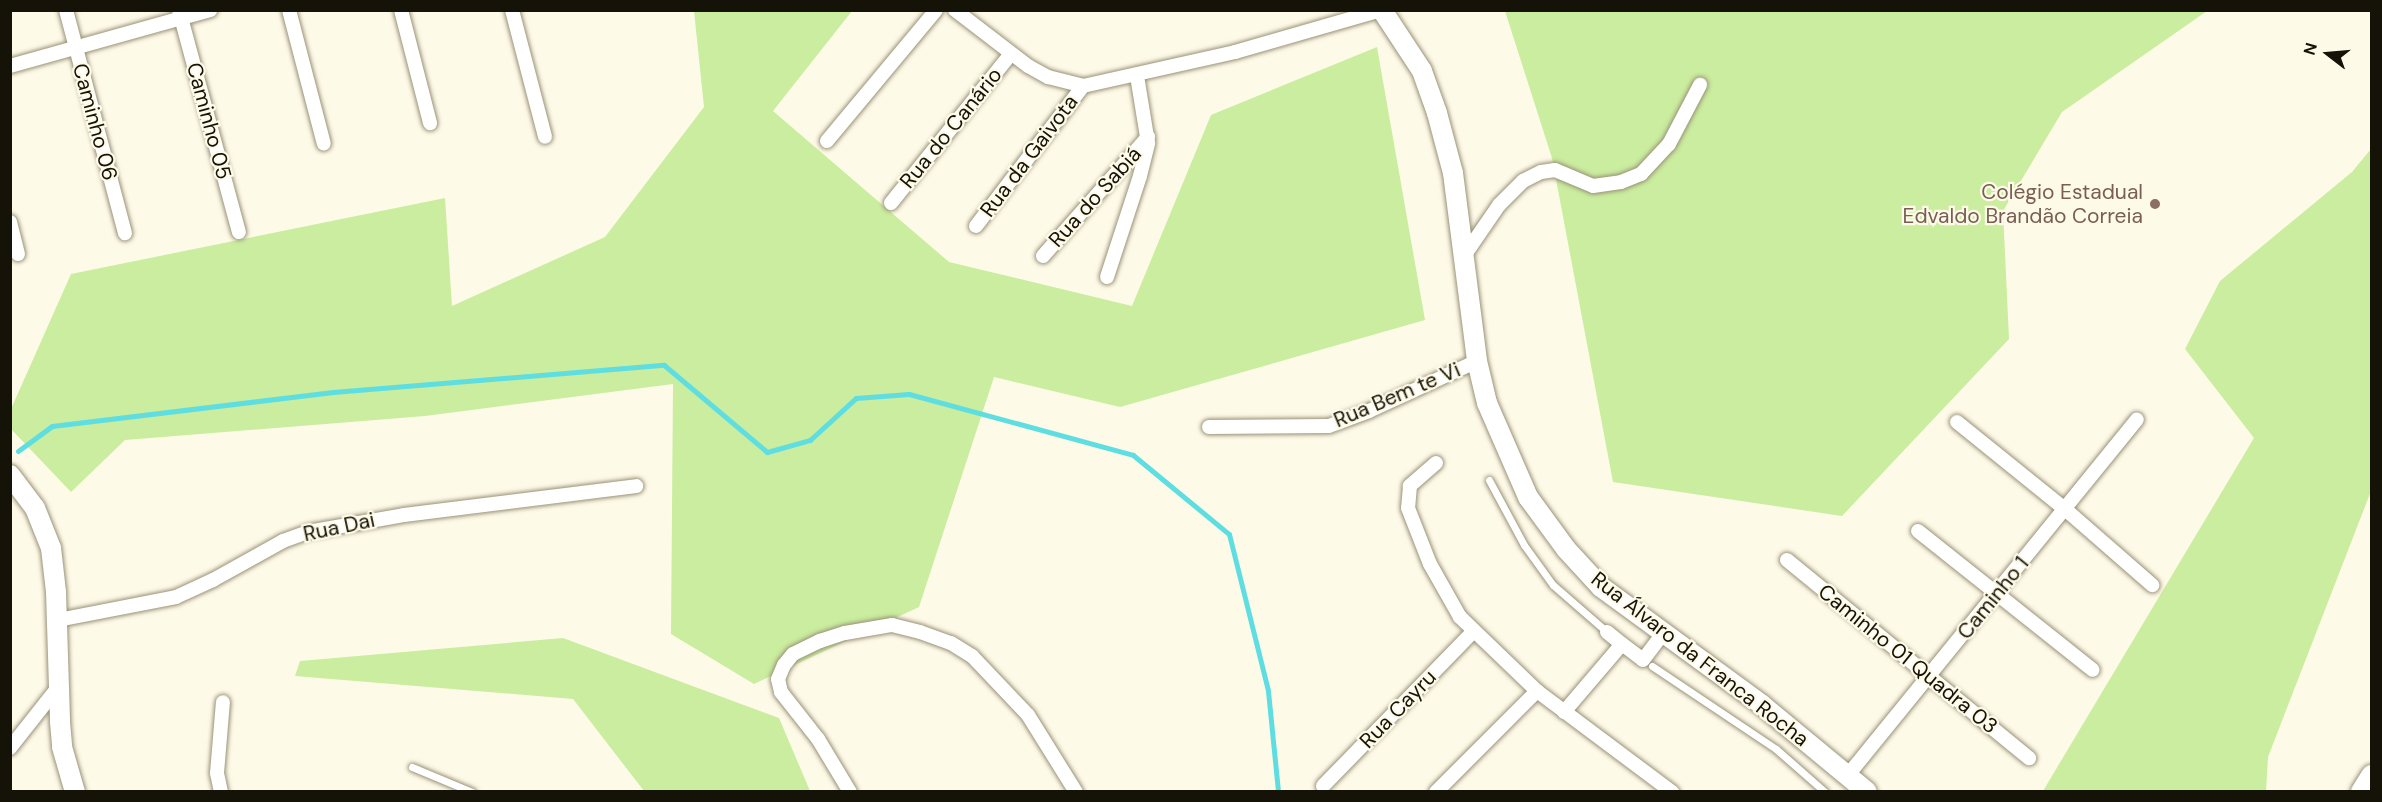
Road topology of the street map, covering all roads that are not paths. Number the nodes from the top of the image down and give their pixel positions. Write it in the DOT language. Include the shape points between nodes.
graph roads {
  1 [pos="66,10"];
  2 [pos="210,10"];
  3 [pos="289,10"];
  4 [pos="401,10"];
  5 [pos="512,10"];
  6 [pos="936,10"];
  7 [pos="955,10"];
  8 [pos="1381,10"];
  9 [pos="180,15"];
  10 [pos="75,48"];
  11 [pos="1011,54"];
  12 [pos="10,66"];
  13 [pos="1137,76"];
  14 [pos="1700,85"];
  15 [pos="1083,86"];
  16 [pos="430,123"];
  17 [pos="545,137"];
  18 [pos="1148,138"];
  19 [pos="827,141"];
  20 [pos="324,144"];
  21 [pos="891,203"];
  22 [pos="10,222"];
  23 [pos="976,226"];
  24 [pos="239,232"];
  25 [pos="125,233"];
  26 [pos="18,254"];
  27 [pos="1043,256"];
  28 [pos="1464,256"];
  29 [pos="1107,277"];
  30 [pos="1477,361"];
  31 [pos="2137,420"];
  32 [pos="1957,422"];
  33 [pos="1209,427"];
  34 [pos="1436,463"];
  35 [pos="10,475"];
  36 [pos="1489,480"];
  37 [pos="636,486"];
  38 [pos="2065,509"];
  39 [pos="1918,531"];
  40 [pos="1786,560"];
  41 [pos="2152,585"];
  42 [pos="1996,595"];
  43 [pos="58,620"];
  44 [pos="1473,632"];
  45 [pos="1607,632"];
  46 [pos="1663,633"];
  47 [pos="1622,644"];
  48 [pos="1647,663"];
  49 [pos="2093,670"];
  50 [pos="1930,678"];
  51 [pos="59,686"];
  52 [pos="1536,692"];
  53 [pos="223,702"];
  54 [pos="1564,712"];
  55 [pos="10,748"];
  56 [pos="2029,758"];
  57 [pos="412,767"];
  58 [pos="1848,775"];
  59 [pos="2372,776"];
  60 [pos="1323,786"];
  61 [pos="1668,791"];
  62 [pos="75,792"];
  63 [pos="221,792"];
  64 [pos="472,792"];
  65 [pos="850,792"];
  66 [pos="1076,792"];
  67 [pos="1436,792"];
  68 [pos="1825,792"];
  69 [pos="1867,792"];
  70 [pos="2362,792"];
  1 -- 10 [label="street, Caminho 06"];
  2 -- 9 [label="street"];
  3 -- 20 [label="street"];
  4 -- 16 [label="street"];
  5 -- 17 [label="street"];
  6 -- 19 [label="street"];
  7 -- 11 [label="street"];
  8 -- 13 [label="street"];
  8 -- 28 [label="main road, Rua Álvaro da Franca Rocha" via="1422,71 1437,113 1453,173"];
  9 -- 10 [label="street"];
  9 -- 24 [label="street, Caminho 05"];
  10 -- 12 [label="street"];
  10 -- 25 [label="street, Caminho 06"];
  11 -- 15 [label="street" via="1048,77"];
  11 -- 21 [label="street, Rua do Canário"];
  13 -- 15 [label="street"];
  13 -- 18 [label="street"];
  14 -- 28 [label="street" via="1669,144 1641,174 1593,186 1555,170 1541,172 1523,181 1499,205"];
  15 -- 23 [label="street, Rua da Gaivota"];
  18 -- 27 [label="street, Rua do Sabiá"];
  18 -- 29 [label="street" via="1142,170"];
  22 -- 26 [label="street"];
  28 -- 30 [label="main road, Rua Álvaro da Franca Rocha"];
  30 -- 33 [label="street, Rua Bem te Vi" via="1329,426"];
  30 -- 46 [label="main road, Rua Álvaro da Franca Rocha" via="1486,403 1527,497 1601,587"];
  31 -- 38 [label="street, Caminho 1"];
  32 -- 38 [label="street"];
  34 -- 44 [label="street" via="1410,486 1408,508 1438,580"];
  35 -- 43 [label="main road" via="35,508 51,548"];
  36 -- 45 [label="lane" via="1524,545 1553,585"];
  37 -- 43 [label="street, Rua Dai" via="404,515 308,532 176,597"];
  38 -- 41 [label="street"];
  38 -- 42 [label="street, Caminho 1"];
  39 -- 42 [label="street"];
  40 -- 50 [label="street, Caminho 01 Quadra 03"];
  42 -- 49 [label="street"];
  42 -- 50 [label="street, Caminho 1"];
  43 -- 51 [label="main road"];
  44 -- 52 [label="street"];
  44 -- 60 [label="street, Rua Cayru"];
  45 -- 47 [label="street"];
  46 -- 48 [label="street"];
  46 -- 58 [label="main road, Rua Álvaro da Franca Rocha" via="1762,705"];
  47 -- 48 [label="street"];
  47 -- 54 [label="street"];
  48 -- 68 [label="lane" via="1776,749"];
  50 -- 56 [label="street, Caminho 01 Quadra 03"];
  50 -- 58 [label="street, Caminho 1"];
  51 -- 55 [label="street"];
  51 -- 62 [label="main road" via="62,747"];
  52 -- 54 [label="street"];
  52 -- 67 [label="street"];
  53 -- 63 [label="street" via="217,773"];
  54 -- 61 [label="street"];
  57 -- 64 [label="lane"];
  58 -- 69 [label="main road, Rua Álvaro da Franca Rocha"];
  59 -- 70 [label="main road"];
  65 -- 66 [label="street" via="818,739 781,692 778,679 794,654 820,641 892,625 951,644 972,656 1028,715"];
}
